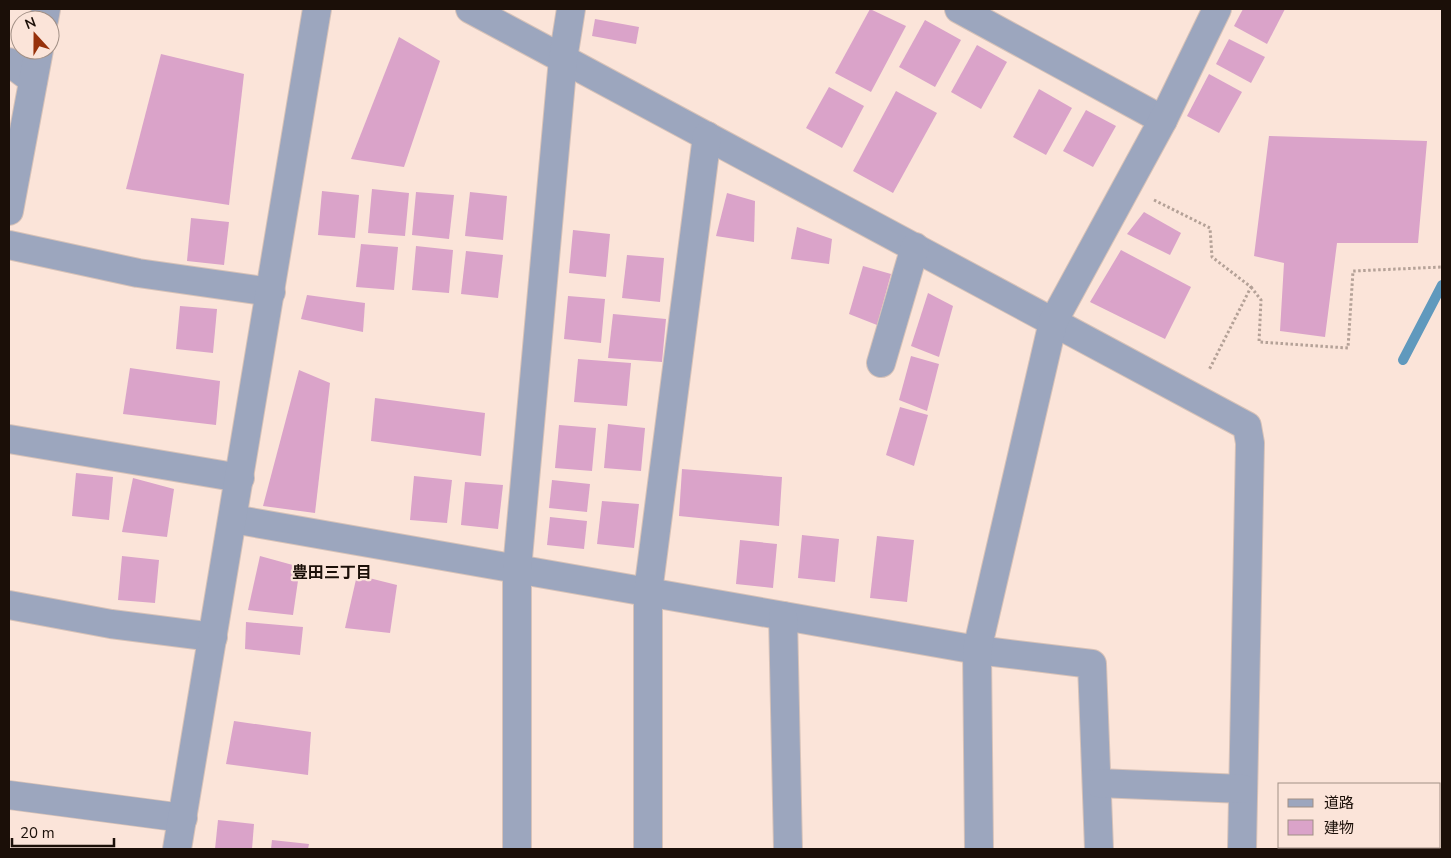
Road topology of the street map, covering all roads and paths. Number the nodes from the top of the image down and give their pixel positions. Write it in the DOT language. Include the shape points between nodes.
graph roads {
  1 [pos="318,9"];
  2 [pos="470,9"];
  3 [pos="571,9"];
  4 [pos="958,9"];
  5 [pos="1217,9"];
  6 [pos="563,59"];
  7 [pos="37,60"];
  8 [pos="9,62"];
  9 [pos="33,80"];
  10 [pos="1163,120"];
  11 [pos="707,136"];
  12 [pos="1146,196"];
  13 [pos="9,211"];
  14 [pos="9,245"];
  15 [pos="915,248"];
  16 [pos="1442,267"];
  17 [pos="1251,287"];
  18 [pos="271,292"];
  19 [pos="1053,322"];
  20 [pos="880,364"];
  21 [pos="1206,377"];
  22 [pos="9,439"];
  23 [pos="240,478"];
  24 [pos="233,519"];
  25 [pos="517,569"];
  26 [pos="648,592"];
  27 [pos="9,605"];
  28 [pos="783,616"];
  29 [pos="213,637"];
  30 [pos="977,650"];
  31 [pos="1098,784"];
  32 [pos="1243,789"];
  33 [pos="9,795"];
  34 [pos="183,818"];
  35 [pos="177,849"];
  36 [pos="517,849"];
  37 [pos="648,849"];
  38 [pos="788,849"];
  39 [pos="979,849"];
  40 [pos="1099,849"];
  41 [pos="1242,849"];
  1 -- 18 [label="street"];
  2 -- 6 [label="street"];
  3 -- 6 [label="street"];
  4 -- 10 [label="street"];
  5 -- 10 [label="street"];
  6 -- 11 [label="street"];
  6 -- 25 [label="street"];
  7 -- 9 [label="street"];
  8 -- 9 [label="street"];
  9 -- 13 [label="street"];
  10 -- 19 [label="street"];
  11 -- 15 [label="street"];
  11 -- 26 [label="street"];
  12 -- 17 [label="path" via="1210,228 1212,257"];
  14 -- 18 [label="street" via="138,273"];
  15 -- 19 [label="street"];
  15 -- 20 [label="street"];
  16 -- 17 [label="path" via="1353,271 1348,348 1259,342 1261,300"];
  17 -- 21 [label="path"];
  18 -- 23 [label="street"];
  19 -- 30 [label="street"];
  19 -- 32 [label="street" via="1247,426 1250,443"];
  22 -- 23 [label="street"];
  23 -- 24 [label="street"];
  24 -- 25 [label="street"];
  24 -- 29 [label="street"];
  25 -- 26 [label="street"];
  25 -- 36 [label="street"];
  26 -- 28 [label="street"];
  26 -- 37 [label="street"];
  27 -- 29 [label="street" via="111,624"];
  28 -- 30 [label="street"];
  28 -- 38 [label="street"];
  29 -- 34 [label="street"];
  30 -- 31 [label="street" via="1092,664"];
  30 -- 39 [label="street"];
  31 -- 32 [label="street"];
  31 -- 40 [label="street"];
  32 -- 41 [label="street"];
  33 -- 34 [label="street"];
  34 -- 35 [label="street"];
}
